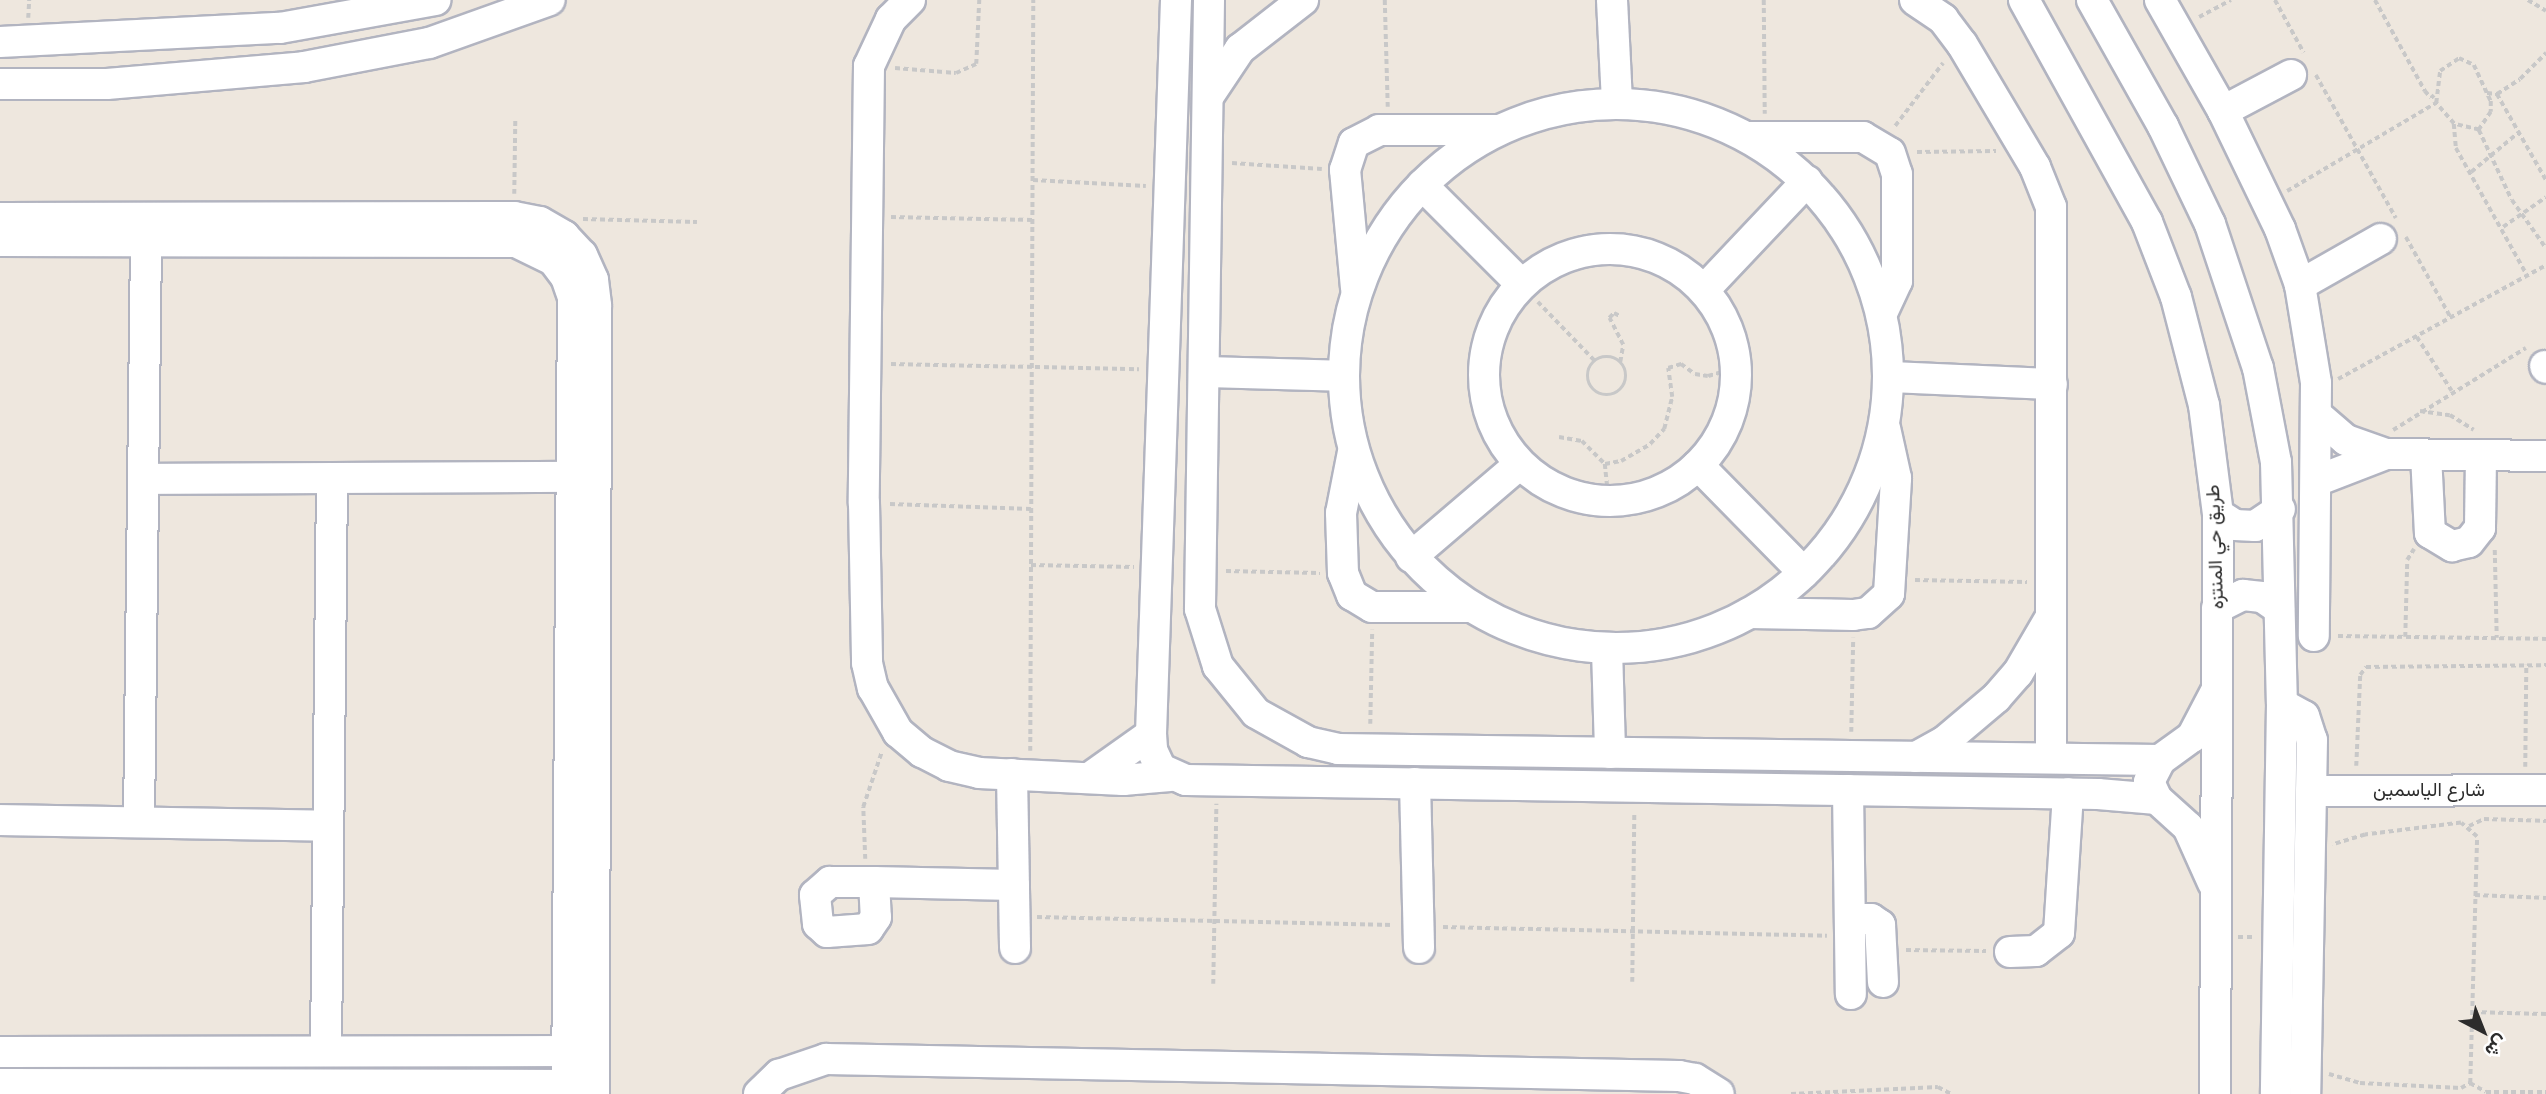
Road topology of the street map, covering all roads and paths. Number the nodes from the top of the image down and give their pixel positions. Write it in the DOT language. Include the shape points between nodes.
graph roads {
  1 [pos="435,0"];
  2 [pos="550,0"];
  3 [pos="910,0"];
  4 [pos="979,0"];
  5 [pos="1033,0"];
  6 [pos="1176,0"];
  7 [pos="1209,0"];
  8 [pos="1303,0"];
  9 [pos="1385,0"];
  10 [pos="1612,0"];
  11 [pos="1764,0"];
  12 [pos="1915,0"];
  13 [pos="2024,0"];
  14 [pos="2092,0"];
  15 [pos="2160,0"];
  16 [pos="2231,0"];
  17 [pos="2275,0"];
  18 [pos="2375,0"];
  19 [pos="2528,0"];
  20 [pos="2546,11"];
  21 [pos="2177,29"];
  22 [pos="108,40"];
  23 [pos="0,42"];
  24 [pos="1962,44"];
  25 [pos="2546,53"];
  26 [pos="869,66"];
  27 [pos="2291,75"];
  28 [pos="0,84"];
  29 [pos="107,84"];
  30 [pos="2487,93"];
  31 [pos="2434,94"];
  32 [pos="2497,94"];
  33 [pos="1173,95"];
  34 [pos="1208,97"];
  35 [pos="1617,103"];
  36 [pos="2436,103"];
  37 [pos="2223,111"];
  38 [pos="515,118"];
  39 [pos="2454,124"];
  40 [pos="1389,130"];
  41 [pos="1499,130"];
  42 [pos="2479,130"];
  43 [pos="2519,132"];
  44 [pos="1757,137"];
  45 [pos="1887,149"];
  46 [pos="2025,150"];
  47 [pos="2359,151"];
  48 [pos="2493,157"];
  49 [pos="1207,161"];
  50 [pos="1345,170"];
  51 [pos="2471,172"];
  52 [pos="1033,180"];
  53 [pos="2546,180"];
  54 [pos="1807,181"];
  55 [pos="1422,185"];
  56 [pos="1170,187"];
  57 [pos="2546,197"];
  58 [pos="2267,202"];
  59 [pos="2520,213"];
  60 [pos="866,216"];
  61 [pos="514,217"];
  62 [pos="0,218"];
  63 [pos="579,219"];
  64 [pos="1032,220"];
  65 [pos="696,222"];
  66 [pos="2503,227"];
  67 [pos="2381,239"];
  68 [pos="0,241"];
  69 [pos="146,242"];
  70 [pos="2546,248"];
  71 [pos="2546,265"];
  72 [pos="2528,276"];
  73 [pos="1522,285"];
  74 [pos="2300,285"];
  75 [pos="1704,290"];
  76 [pos="1166,291"];
  77 [pos="1357,292"];
  78 [pos="1205,294"];
  79 [pos="1882,313"];
  80 [pos="1620,316"];
  81 [pos="2451,318"];
  82 [pos="2417,337"];
  83 [pos="2541,359"];
  84 [pos="1595,361"];
  85 [pos="1620,362"];
  86 [pos="865,364"];
  87 [pos="1032,367"];
  88 [pos="1736,368"];
  89 [pos="1164,370"];
  90 [pos="1203,372"];
  91 [pos="1343,376"];
  92 [pos="1889,377"];
  93 [pos="2316,383"];
  94 [pos="2052,384"];
  95 [pos="2452,391"];
  96 [pos="2418,411"];
  97 [pos="2317,415"];
  98 [pos="1884,424"];
  99 [pos="1559,437"];
  100 [pos="1353,452"];
  101 [pos="2386,454"];
  102 [pos="2426,454"];
  103 [pos="2481,455"];
  104 [pos="2546,456"];
  105 [pos="2276,462"];
  106 [pos="1520,464"];
  107 [pos="1605,464"];
  108 [pos="1698,465"];
  109 [pos="2316,472"];
  110 [pos="1160,473"];
  111 [pos="1202,474"];
  112 [pos="572,477"];
  113 [pos="332,478"];
  114 [pos="143,479"];
  115 [pos="1609,501"];
  116 [pos="864,503"];
  117 [pos="1031,509"];
  118 [pos="2280,509"];
  119 [pos="2218,514"];
  120 [pos="2480,528"];
  121 [pos="2430,533"];
  122 [pos="1411,557"];
  123 [pos="1031,565"];
  124 [pos="1157,567"];
  125 [pos="1200,571"];
  126 [pos="1343,573"];
  127 [pos="1804,573"];
  128 [pos="1892,580"];
  129 [pos="2051,583"];
  130 [pos="1372,607"];
  131 [pos="1469,607"];
  132 [pos="2217,608"];
  133 [pos="1156,609"];
  134 [pos="1200,609"];
  135 [pos="2278,609"];
  136 [pos="1750,612"];
  137 [pos="1853,615"];
  138 [pos="2051,617"];
  139 [pos="2314,636"];
  140 [pos="2405,637"];
  141 [pos="2497,638"];
  142 [pos="2546,639"];
  143 [pos="1607,649"];
  144 [pos="2526,665"];
  145 [pos="2546,665"];
  146 [pos="2218,687"];
  147 [pos="2282,704"];
  148 [pos="898,732"];
  149 [pos="1151,734"];
  150 [pos="1338,749"];
  151 [pos="1369,749"];
  152 [pos="1524,752"];
  153 [pos="1610,753"];
  154 [pos="1758,755"];
  155 [pos="1851,756"];
  156 [pos="1916,757"];
  157 [pos="2050,758"];
  158 [pos="2097,759"];
  159 [pos="2160,760"];
  160 [pos="1021,774"];
  161 [pos="1092,775"];
  162 [pos="1170,776"];
  163 [pos="1216,780"];
  164 [pos="1339,782"];
  165 [pos="1415,783"];
  166 [pos="1526,784"];
  167 [pos="1634,786"];
  168 [pos="1759,787"];
  169 [pos="1848,790"];
  170 [pos="2535,790"];
  171 [pos="2311,791"];
  172 [pos="2355,791"];
  173 [pos="2068,793"];
  174 [pos="2098,794"];
  175 [pos="2157,799"];
  176 [pos="0,820"];
  177 [pos="2546,821"];
  178 [pos="139,822"];
  179 [pos="328,826"];
  180 [pos="2469,826"];
  181 [pos="2310,846"];
  182 [pos="870,882"];
  183 [pos="1014,885"];
  184 [pos="2217,893"];
  185 [pos="2475,895"];
  186 [pos="2546,898"];
  187 [pos="1850,919"];
  188 [pos="2217,937"];
  189 [pos="2278,937"];
  190 [pos="1015,948"];
  191 [pos="1419,948"];
  192 [pos="1883,950"];
  193 [pos="2010,952"];
  194 [pos="1632,982"];
  195 [pos="1884,982"];
  196 [pos="1213,984"];
  197 [pos="1851,995"];
  198 [pos="2473,1012"];
  199 [pos="2546,1014"];
  200 [pos="326,1051"];
  201 [pos="568,1051"];
  202 [pos="0,1052"];
  203 [pos="2305,1082"];
  204 [pos="2470,1083"];
  205 [pos="0,1084"];
  206 [pos="152,1089"];
  207 [pos="576,1091"];
  208 [pos="2546,1092"];
  209 [pos="2528,1093"];
  210 [pos="759,1094"];
  211 [pos="1719,1094"];
  212 [pos="1791,1094"];
  213 [pos="1951,1094"];
  214 [pos="2215,1094"];
  215 [pos="2276,1094"];
  1 -- 22 [label="street" via="280,28"];
  2 -- 29 [label="street" via="475,29 360,57 304,67"];
  3 -- 26 [label="street" via="891,19"];
  4 -- 26 [label="path" via="980,49 976,64 967,71"];
  5 -- 52 [label="path"];
  6 -- 33 [label="street"];
  7 -- 34 [label="street"];
  8 -- 34 [label="street" via="1240,50"];
  9 -- 40 [label="path"];
  10 -- 35 [label="street"];
  11 -- 44 [label="path"];
  12 -- 24 [label="street" via="1943,19"];
  13 -- 119 [label="street, طريق حي المنتزه" via="2119,165 2176,297 2204,405"];
  14 -- 105 [label="street" via="2163,126 2210,224 2259,368"];
  15 -- 21 [label="street"];
  16 -- 21 [label="path"];
  17 -- 47 [label="path"];
  18 -- 31 [label="path" via="2425,91 2431,98"];
  19 -- 20 [label="path"];
  21 -- 37 [label="street"];
  22 -- 23 [label="street"];
  22 -- 29 [label="street"];
  24 -- 45 [label="path" via="1918,91"];
  24 -- 46 [label="street"];
  25 -- 32 [label="path"];
  26 -- 60 [label="street"];
  27 -- 37 [label="street"];
  28 -- 29 [label="street"];
  30 -- 31 [label="path" via="2474,65 2459,58 2441,71"];
  30 -- 32 [label="path"];
  30 -- 42 [label="path" via="2491,112"];
  31 -- 36 [label="path"];
  32 -- 43 [label="path"];
  33 -- 34 [label="street"];
  33 -- 56 [label="street"];
  34 -- 49 [label="street"];
  35 -- 41 [label="street" via="1537,115"];
  35 -- 44 [label="street" via="1674,110"];
  36 -- 39 [label="path"];
  36 -- 47 [label="path"];
  37 -- 58 [label="street"];
  38 -- 61 [label="path"];
  39 -- 42 [label="path"];
  39 -- 51 [label="path" via="2456,148"];
  40 -- 41 [label="street"];
  40 -- 50 [label="street" via="1365,134 1354,144"];
  41 -- 55 [label="street" via="1458,154"];
  42 -- 48 [label="path"];
  43 -- 48 [label="path"];
  43 -- 53 [label="path"];
  44 -- 45 [label="street" via="1863,137"];
  44 -- 54 [label="street"];
  45 -- 46 [label="path"];
  45 -- 79 [label="street" via="1897,173 1897,281"];
  46 -- 94 [label="street" via="2051,207"];
  47 -- 58 [label="path"];
  47 -- 81 [label="path"];
  48 -- 51 [label="path"];
  48 -- 59 [label="path"];
  49 -- 50 [label="path"];
  49 -- 78 [label="street"];
  50 -- 77 [label="street"];
  51 -- 66 [label="path"];
  52 -- 56 [label="path"];
  52 -- 64 [label="path"];
  54 -- 75 [label="street"];
  54 -- 79 [label="street" via="1854,242"];
  55 -- 73 [label="street"];
  55 -- 77 [label="street" via="1395,217"];
  56 -- 76 [label="street"];
  57 -- 59 [label="path"];
  58 -- 74 [label="street"];
  59 -- 66 [label="path"];
  59 -- 70 [label="path"];
  60 -- 64 [label="path"];
  60 -- 86 [label="street"];
  61 -- 62 [label="street"];
  61 -- 207 [label="street" via="540,222 564,236 582,256 593,279 596,306"];
  63 -- 65 [label="path"];
  64 -- 87 [label="path"];
  66 -- 72 [label="path"];
  67 -- 74 [label="street"];
  68 -- 69 [label="street"];
  69 -- 112 [label="street" via="516,242 536,248 554,260 573,297"];
  69 -- 114 [label="street"];
  71 -- 72 [label="path"];
  72 -- 81 [label="path"];
  73 -- 75 [label="street" via="1555,261 1614,249 1654,256"];
  73 -- 84 [label="path"];
  73 -- 106 [label="street" via="1498,317 1484,374 1497,432"];
  74 -- 93 [label="street"];
  75 -- 88 [label="street" via="1727,326"];
  76 -- 78 [label="street"];
  76 -- 89 [label="street"];
  77 -- 91 [label="street"];
  78 -- 90 [label="street"];
  79 -- 92 [label="street"];
  80 -- 85 [label="path" via="1614,313 1609,318 1623,345"];
  81 -- 82 [label="path"];
  82 -- 93 [label="path" via="2343,377"];
  82 -- 95 [label="path"];
  83 -- 95 [label="path"];
  84 -- 85 [label="path" via="1607,357"];
  84 -- 85 [label="path" via="1589,382 1606,395 1624,383"];
  86 -- 87 [label="path"];
  86 -- 116 [label="street"];
  87 -- 89 [label="path"];
  87 -- 117 [label="path"];
  88 -- 107 [label="path" via="1708,376 1681,365 1668,368 1672,397 1664,429 1629,456"];
  88 -- 108 [label="street" via="1731,410"];
  89 -- 110 [label="street"];
  90 -- 91 [label="street"];
  90 -- 111 [label="street"];
  91 -- 100 [label="street"];
  92 -- 94 [label="street"];
  92 -- 98 [label="street"];
  93 -- 97 [label="street"];
  94 -- 129 [label="street"];
  95 -- 96 [label="path"];
  96 -- 101 [label="path" via="2394,428"];
  96 -- 103 [label="path" via="2463,420 2480,441"];
  97 -- 101 [label="street" via="2346,440"];
  97 -- 109 [label="street"];
  98 -- 127 [label="street" via="1856,505"];
  98 -- 128 [label="street" via="1896,478"];
  99 -- 107 [label="path" via="1582,441"];
  100 -- 122 [label="street" via="1374,502"];
  100 -- 126 [label="street" via="1340,513"];
  101 -- 102 [label="street"];
  101 -- 109 [label="street"];
  102 -- 103 [label="street"];
  102 -- 121 [label="street"];
  103 -- 104 [label="street"];
  103 -- 120 [label="street"];
  105 -- 109 [label="street"];
  105 -- 118 [label="street"];
  106 -- 115 [label="street" via="1561,491"];
  106 -- 122 [label="street"];
  107 -- 115 [label="path"];
  108 -- 115 [label="street" via="1648,495"];
  108 -- 127 [label="street"];
  109 -- 139 [label="street"];
  110 -- 111 [label="street"];
  110 -- 124 [label="street"];
  111 -- 125 [label="street"];
  112 -- 113 [label="street"];
  112 -- 201 [label="street"];
  113 -- 114 [label="street"];
  113 -- 179 [label="street"];
  114 -- 178 [label="street"];
  116 -- 117 [label="path"];
  116 -- 148 [label="street" via="867,663 873,688"];
  117 -- 123 [label="path"];
  118 -- 119 [label="street" via="2255,526 2235,525"];
  118 -- 135 [label="street"];
  119 -- 132 [label="street, طريق حي المنتزه"];
  120 -- 121 [label="street" via="2461,546 2443,544"];
  120 -- 141 [label="path" via="2498,558"];
  121 -- 140 [label="path" via="2407,561"];
  122 -- 131 [label="street"];
  123 -- 124 [label="path"];
  123 -- 160 [label="path"];
  124 -- 133 [label="street"];
  125 -- 126 [label="path"];
  125 -- 134 [label="street"];
  126 -- 130 [label="street" via="1352,595"];
  127 -- 136 [label="street"];
  128 -- 129 [label="path"];
  128 -- 137 [label="street" via="1880,605"];
  129 -- 138 [label="street"];
  130 -- 131 [label="street"];
  130 -- 151 [label="path"];
  131 -- 143 [label="street" via="1512,629 1558,643"];
  132 -- 135 [label="street" via="2243,595 2262,597"];
  132 -- 146 [label="street, طريق حي المنتزه"];
  133 -- 134 [label="street"];
  133 -- 149 [label="street"];
  134 -- 150 [label="street" via="1218,666 1256,713 1290,734"];
  135 -- 147 [label="street"];
  136 -- 137 [label="street"];
  136 -- 143 [label="street" via="1681,641"];
  137 -- 155 [label="path"];
  138 -- 156 [label="street" via="2018,673 1996,698 1945,741"];
  138 -- 157 [label="street"];
  139 -- 140 [label="path"];
  140 -- 141 [label="path"];
  141 -- 142 [label="path"];
  143 -- 153 [label="street"];
  144 -- 145 [label="path"];
  144 -- 170 [label="path"];
  144 -- 172 [label="path" via="2366,667 2360,675"];
  146 -- 159 [label="street" via="2192,737"];
  146 -- 184 [label="street, طريق حي المنتزه"];
  147 -- 171 [label="street" via="2304,716 2311,728"];
  147 -- 189 [label="street"];
  148 -- 160 [label="street" via="949,766"];
  148 -- 182 [label="path" via="883,748 867,786 863,829"];
  149 -- 161 [label="street"];
  149 -- 162 [label="street" via="1155,760"];
  150 -- 151 [label="street"];
  150 -- 164 [label="street"];
  151 -- 152 [label="street"];
  152 -- 153 [label="street"];
  152 -- 166 [label="street"];
  153 -- 154 [label="street"];
  154 -- 155 [label="street"];
  154 -- 168 [label="street"];
  155 -- 156 [label="street"];
  156 -- 157 [label="street"];
  157 -- 158 [label="street"];
  158 -- 159 [label="street"];
  158 -- 174 [label="street"];
  159 -- 175 [label="street" via="2149,782"];
  160 -- 161 [label="street"];
  160 -- 183 [label="street"];
  161 -- 162 [label="street" via="1123,780"];
  162 -- 163 [label="street"];
  163 -- 164 [label="street"];
  163 -- 196 [label="path"];
  164 -- 165 [label="street"];
  165 -- 166 [label="street"];
  165 -- 191 [label="street"];
  166 -- 167 [label="street"];
  167 -- 168 [label="street"];
  167 -- 194 [label="path"];
  168 -- 169 [label="street"];
  169 -- 173 [label="street"];
  169 -- 187 [label="street"];
  170 -- 172 [label="street, شارع الياسمين"];
  171 -- 172 [label="street, شارع الياسمين"];
  171 -- 181 [label="street"];
  173 -- 174 [label="street"];
  173 -- 193 [label="street" via="2059,933 2036,951"];
  174 -- 175 [label="street"];
  175 -- 184 [label="street" via="2188,827"];
  176 -- 178 [label="street"];
  177 -- 180 [label="path" via="2484,819"];
  178 -- 179 [label="street"];
  179 -- 200 [label="street"];
  180 -- 181 [label="path" via="2461,823 2379,833"];
  180 -- 185 [label="path" via="2477,837"];
  181 -- 203 [label="street"];
  182 -- 183 [label="street"];
  183 -- 190 [label="street"];
  184 -- 188 [label="street, طريق حي المنتزه"];
  185 -- 186 [label="path"];
  185 -- 198 [label="path"];
  187 -- 192 [label="street" via="1877,921 1883,931"];
  187 -- 197 [label="street"];
  188 -- 189 [label="path"];
  188 -- 214 [label="street, طريق حي المنتزه"];
  189 -- 215 [label="street"];
  192 -- 193 [label="path"];
  192 -- 195 [label="street"];
  198 -- 199 [label="path"];
  198 -- 204 [label="path"];
  200 -- 201 [label="street"];
  200 -- 202 [label="street"];
  201 -- 207 [label="street"];
  203 -- 204 [label="path" via="2460,1088"];
  204 -- 209 [label="path" via="2480,1091"];
  205 -- 206 [label="street"];
  206 -- 207 [label="street"];
  208 -- 209 [label="path"];
  210 -- 211 [label="street" via="779,1075 826,1059 1679,1076 1695,1079"];
  212 -- 213 [label="path" via="1938,1087"];
}
